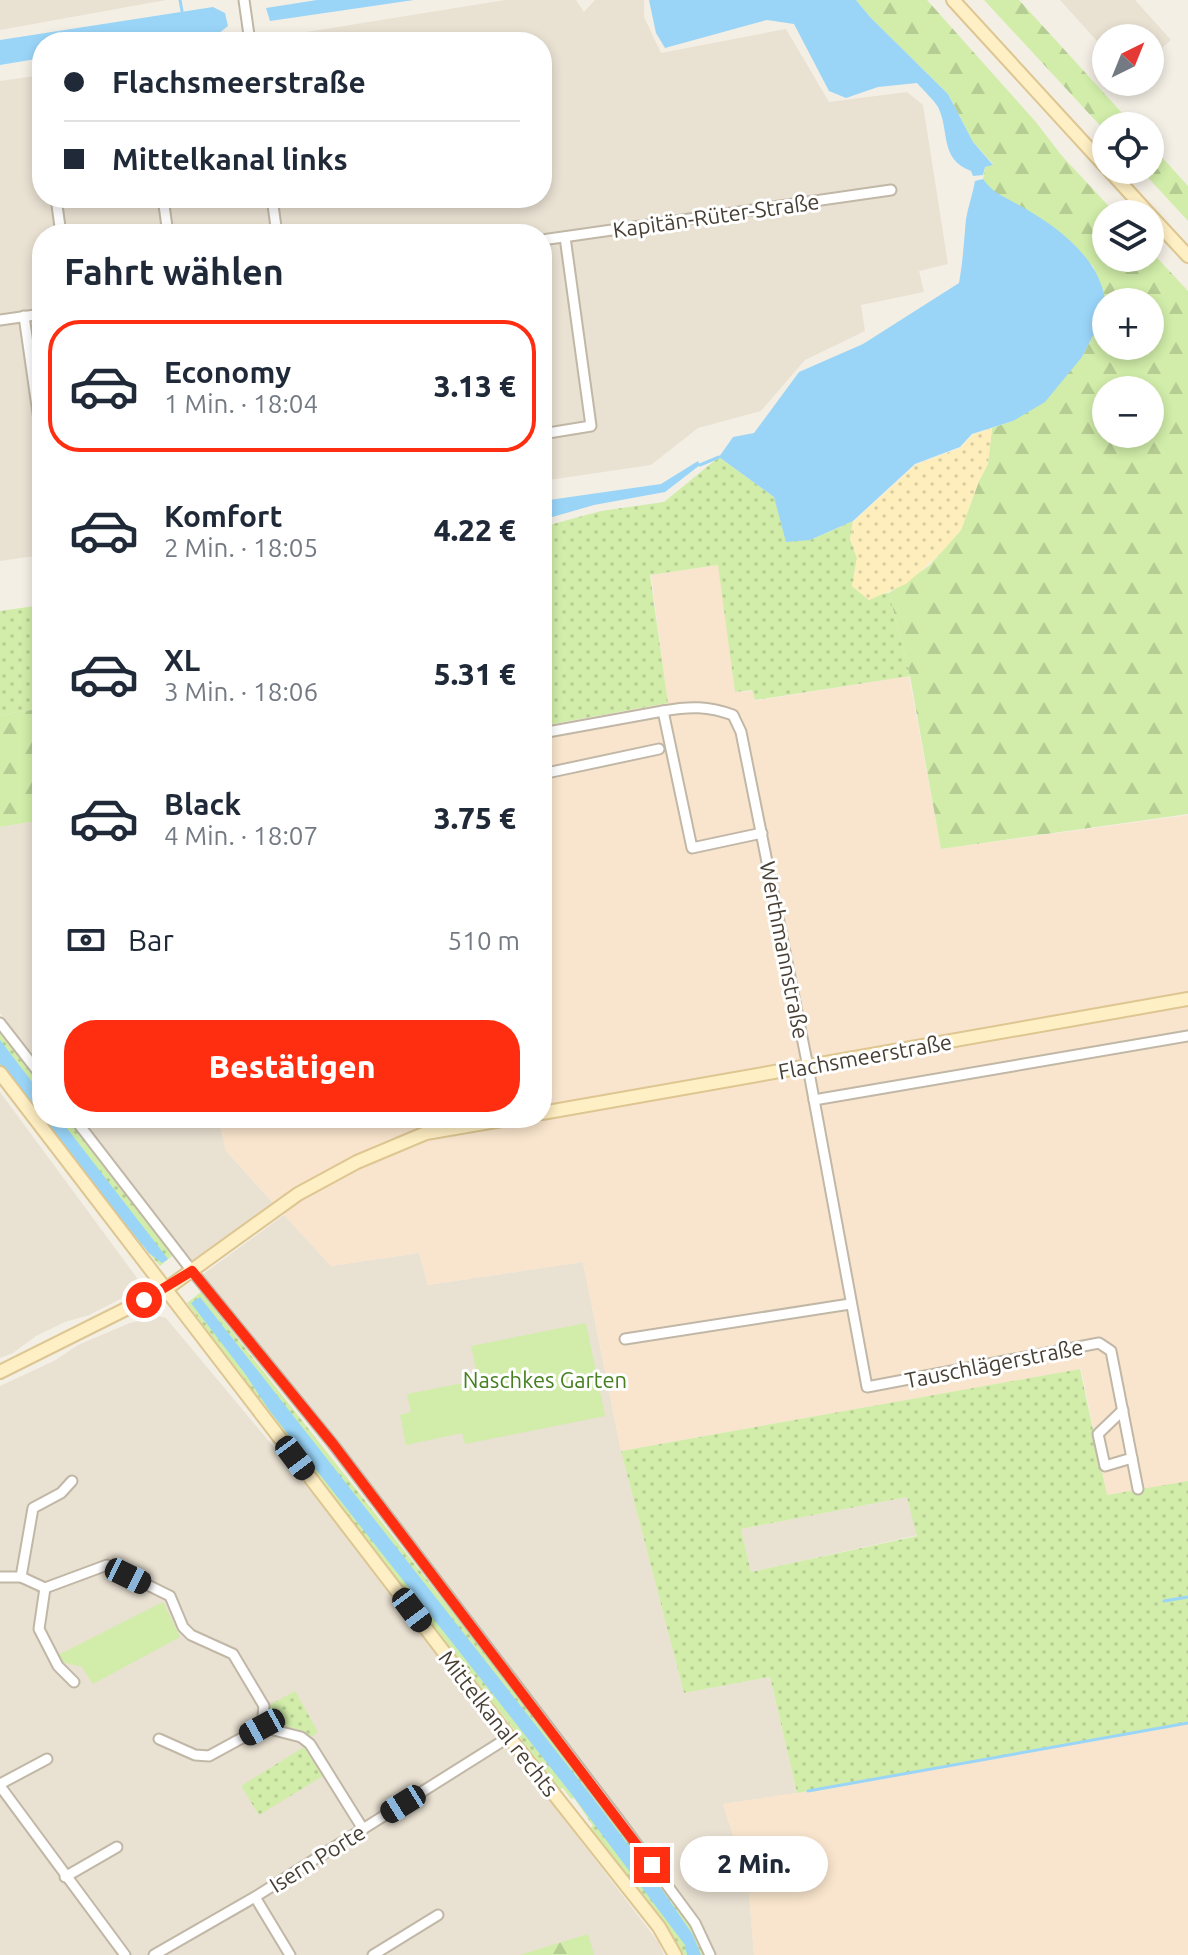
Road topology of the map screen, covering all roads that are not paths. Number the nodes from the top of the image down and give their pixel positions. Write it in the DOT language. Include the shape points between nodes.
graph roads {
  1 [pos="244,0"];
  2 [pos="953,0"];
  3 [pos="249,32"];
  4 [pos="1092,152"];
  5 [pos="1122,184"];
  6 [pos="891,190"];
  7 [pos="1137,200"];
  8 [pos="1164,229"];
  9 [pos="565,237"];
  10 [pos="552,239"];
  11 [pos="1188,256"];
  12 [pos="32,315"];
  13 [pos="24,316"];
  14 [pos="0,320"];
  15 [pos="32,372"];
  16 [pos="552,432"];
  17 [pos="663,711"];
  18 [pos="552,731"];
  19 [pos="659,749"];
  20 [pos="552,772"];
  21 [pos="762,833"];
  22 [pos="1188,999"];
  23 [pos="0,1023"];
  24 [pos="1188,1036"];
  25 [pos="32,1064"];
  26 [pos="808,1067"];
  27 [pos="0,1073"];
  28 [pos="814,1100"];
  29 [pos="32,1110"];
  30 [pos="552,1111"];
  31 [pos="48,1128"];
  32 [pos="81,1128"];
  33 [pos="455,1128"];
  34 [pos="180,1279"];
  35 [pos="850,1304"];
  36 [pos="625,1339"];
  37 [pos="0,1372"];
  38 [pos="1123,1410"];
  39 [pos="1132,1458"];
  40 [pos="72,1481"];
  41 [pos="1138,1489"];
  42 [pos="0,1577"];
  43 [pos="21,1577"];
  44 [pos="45,1588"];
  45 [pos="74,1682"];
  46 [pos="262,1727"];
  47 [pos="509,1737"];
  48 [pos="159,1739"];
  49 [pos="47,1759"];
  50 [pos="0,1785"];
  51 [pos="363,1829"];
  52 [pos="117,1847"];
  53 [pos="65,1877"];
  54 [pos="255,1897"];
  55 [pos="438,1915"];
  56 [pos="166,1953"];
  57 [pos="125,1955"];
  58 [pos="154,1955"];
  59 [pos="290,1955"];
  60 [pos="373,1955"];
  61 [pos="675,1955"];
  62 [pos="710,1955"];
  1 -- 3 [label="street"];
  2 -- 4 [label="street"];
  5 -- 7 [label="street"];
  6 -- 9 [label="street, Kapitän-Rüter-Straße"];
  8 -- 11 [label="street"];
  9 -- 10 [label="street, Kapitän-Rüter-Straße"];
  9 -- 16 [label="street" via="591,426"];
  12 -- 13 [label="street"];
  13 -- 14 [label="street"];
  13 -- 15 [label="street"];
  17 -- 18 [label="street"];
  17 -- 21 [label="street, Werthmannstraße" via="712,707 733,715"];
  17 -- 21 [label="street, Werthmannstraße" via="692,848"];
  19 -- 20 [label="street"];
  21 -- 26 [label="street, Werthmannstraße"];
  22 -- 26 [label="street, Flachsmeerstraße"];
  23 -- 25 [label="street"];
  24 -- 28 [label="street, Flachsmeerstraße"];
  26 -- 28 [label="street, Tauschlägerstraße"];
  26 -- 30 [label="street, Flachsmeerstraße"];
  27 -- 29 [label="street, Mittelkanal rechts"];
  28 -- 35 [label="street, Tauschlägerstraße"];
  31 -- 34 [label="street, Mittelkanal rechts"];
  32 -- 34 [label="street"];
  33 -- 34 [label="street" via="426,1133 298,1194"];
  34 -- 37 [label="street"];
  34 -- 47 [label="street, Mittelkanal rechts"];
  34 -- 62 [label="street" via="333,1444 695,1923"];
  35 -- 36 [label="street"];
  35 -- 38 [label="street, Tauschlägerstraße" via="867,1387 1099,1343 1111,1351"];
  38 -- 39 [label="street, Tauschlägerstraße"];
  38 -- 39 [label="street" via="1098,1434 1105,1466"];
  39 -- 41 [label="street, Tauschlägerstraße"];
  40 -- 43 [label="street" via="33,1508"];
  42 -- 43 [label="street"];
  43 -- 44 [label="street"];
  44 -- 45 [label="street" via="39,1629 58,1666"];
  44 -- 46 [label="street" via="107,1565 170,1596 191,1635 233,1654 264,1706"];
  46 -- 48 [label="street" via="209,1756"];
  46 -- 51 [label="street" via="310,1744"];
  47 -- 51 [label="street, Isern Porte"];
  47 -- 61 [label="street, Mittelkanal rechts" via="659,1927"];
  49 -- 50 [label="street"];
  50 -- 53 [label="street"];
  51 -- 54 [label="street, Isern Porte"];
  52 -- 53 [label="street"];
  53 -- 57 [label="street"];
  54 -- 56 [label="street, Isern Porte"];
  54 -- 59 [label="street"];
  55 -- 60 [label="street"];
  56 -- 58 [label="street, Isern Porte"];
}
